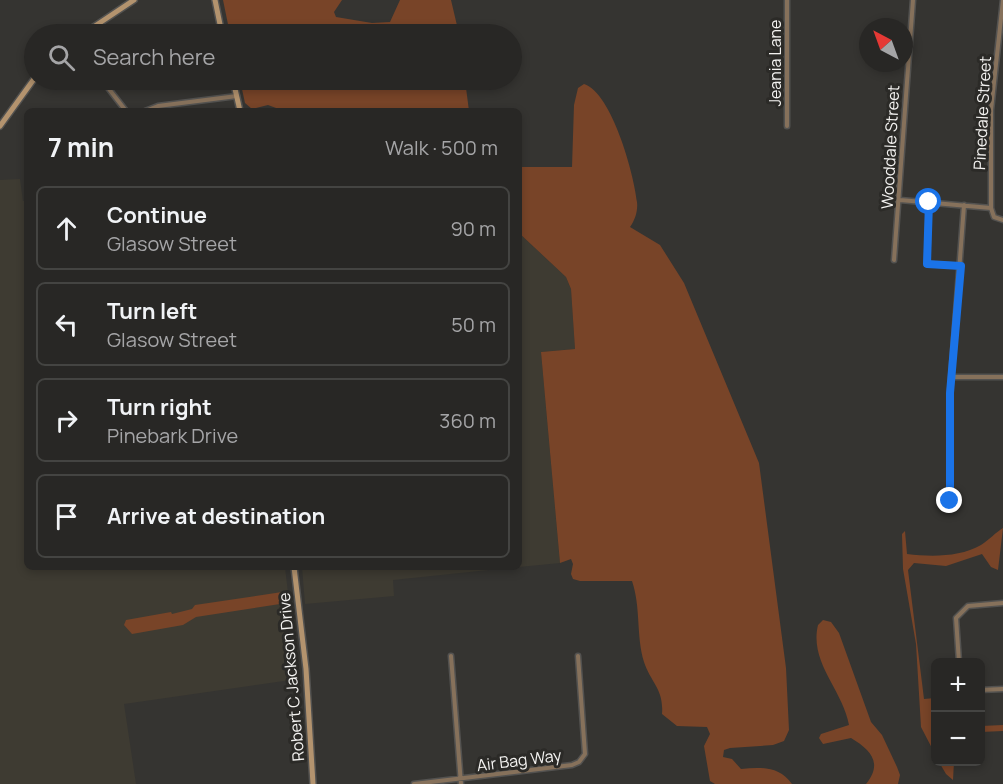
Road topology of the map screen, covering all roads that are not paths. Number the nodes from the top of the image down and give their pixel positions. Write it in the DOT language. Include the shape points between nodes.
graph roads {
  1 [pos="134,0"];
  2 [pos="215,0"];
  3 [pos="787,0"];
  4 [pos="913,0"];
  5 [pos="1003,0"];
  6 [pos="98,24"];
  7 [pos="220,24"];
  8 [pos="26,90"];
  9 [pos="110,90"];
  10 [pos="236,90"];
  11 [pos="237,96"];
  12 [pos="124,108"];
  13 [pos="153,108"];
  14 [pos="239,108"];
  15 [pos="0,126"];
  16 [pos="787,126"];
  17 [pos="900,200"];
  18 [pos="929,202"];
  19 [pos="964,205"];
  20 [pos="991,208"];
  21 [pos="1003,220"];
  22 [pos="894,260"];
  23 [pos="961,266"];
  24 [pos="952,377"];
  25 [pos="1003,377"];
  26 [pos="950,501"];
  27 [pos="294,570"];
  28 [pos="1003,603"];
  29 [pos="451,656"];
  30 [pos="578,656"];
  31 [pos="959,658"];
  32 [pos="1003,688"];
  33 [pos="985,690"];
  34 [pos="461,782"];
  35 [pos="313,784"];
  36 [pos="414,784"];
  1 -- 6 [label="main road"];
  2 -- 7 [label="main road"];
  3 -- 16 [label="street, Jeania Lane"];
  4 -- 17 [label="street, Wooddale Street"];
  5 -- 20 [label="street, Pinedale Street" via="991,110"];
  8 -- 15 [label="main road"];
  9 -- 12 [label="street"];
  10 -- 11 [label="main road"];
  11 -- 13 [label="street"];
  11 -- 14 [label="main road"];
  17 -- 18 [label="street"];
  17 -- 22 [label="street, Wooddale Street"];
  18 -- 19 [label="street"];
  18 -- 23 [label="street" via="927,264"];
  19 -- 20 [label="street"];
  19 -- 23 [label="street"];
  20 -- 21 [label="street" via="994,217"];
  23 -- 24 [label="street"];
  24 -- 25 [label="street"];
  24 -- 26 [label="street"];
  27 -- 35 [label="main road, Robert C Jackson Drive" via="306,669"];
  28 -- 31 [label="street" via="968,606 956,618"];
  29 -- 34 [label="street"];
  30 -- 34 [label="street, Air Bag Way" via="585,754 579,762"];
  32 -- 33 [label="street"];
  34 -- 36 [label="street, Air Bag Way"];
}
